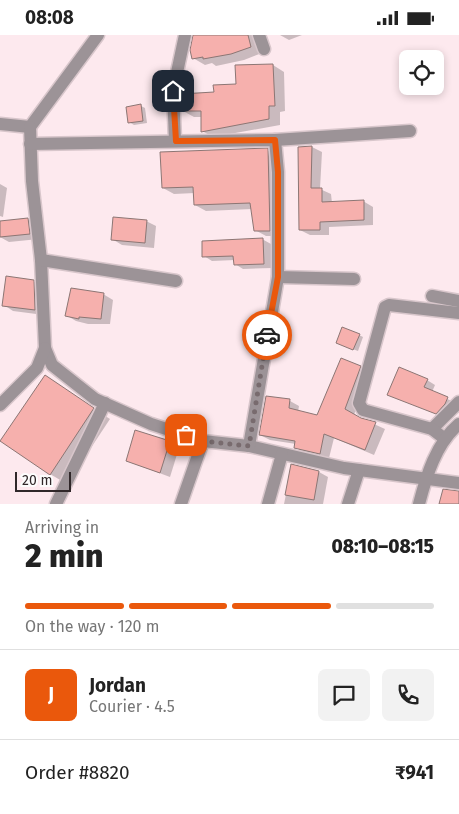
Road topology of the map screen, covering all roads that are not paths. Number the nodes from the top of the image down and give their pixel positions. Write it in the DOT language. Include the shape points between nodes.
graph roads {
  1 [pos="98,35"];
  2 [pos="185,35"];
  3 [pos="259,35"];
  4 [pos="264,49"];
  5 [pos="0,124"];
  6 [pos="30,127"];
  7 [pos="410,131"];
  8 [pos="275,140"];
  9 [pos="176,141"];
  10 [pos="30,144"];
  11 [pos="41,260"];
  12 [pos="278,277"];
  13 [pos="354,279"];
  14 [pos="176,281"];
  15 [pos="432,297"];
  16 [pos="459,301"];
  17 [pos="459,313"];
  18 [pos="45,347"];
  19 [pos="459,401"];
  20 [pos="105,403"];
  21 [pos="0,405"];
  22 [pos="459,424"];
  23 [pos="432,429"];
  24 [pos="445,439"];
  25 [pos="203,441"];
  26 [pos="249,446"];
  27 [pos="282,454"];
  28 [pos="359,469"];
  29 [pos="426,478"];
  30 [pos="459,483"];
  31 [pos="56,504"];
  32 [pos="181,504"];
  33 [pos="268,504"];
  34 [pos="348,504"];
  35 [pos="420,504"];
  1 -- 6 [label="street"];
  2 -- 9 [label="street" via="173,91"];
  3 -- 4 [label="street"];
  5 -- 6 [label="street"];
  6 -- 10 [label="street"];
  7 -- 8 [label="street"];
  8 -- 9 [label="street"];
  8 -- 12 [label="street"];
  9 -- 10 [label="street"];
  10 -- 11 [label="street"];
  11 -- 14 [label="street"];
  11 -- 18 [label="street"];
  12 -- 13 [label="street"];
  12 -- 26 [label="street"];
  15 -- 16 [label="street"];
  17 -- 23 [label="street" via="385,307 359,403 363,410"];
  18 -- 20 [label="street" via="52,365 95,399"];
  18 -- 21 [label="street" via="37,368"];
  19 -- 23 [label="street"];
  20 -- 25 [label="street" via="151,424"];
  20 -- 31 [label="street"];
  22 -- 24 [label="street"];
  23 -- 24 [label="street"];
  24 -- 29 [label="street"];
  25 -- 26 [label="street"];
  25 -- 32 [label="street"];
  26 -- 27 [label="street"];
  27 -- 28 [label="street"];
  27 -- 33 [label="street"];
  28 -- 29 [label="street"];
  28 -- 34 [label="street"];
  29 -- 30 [label="street"];
  29 -- 35 [label="street"];
}
